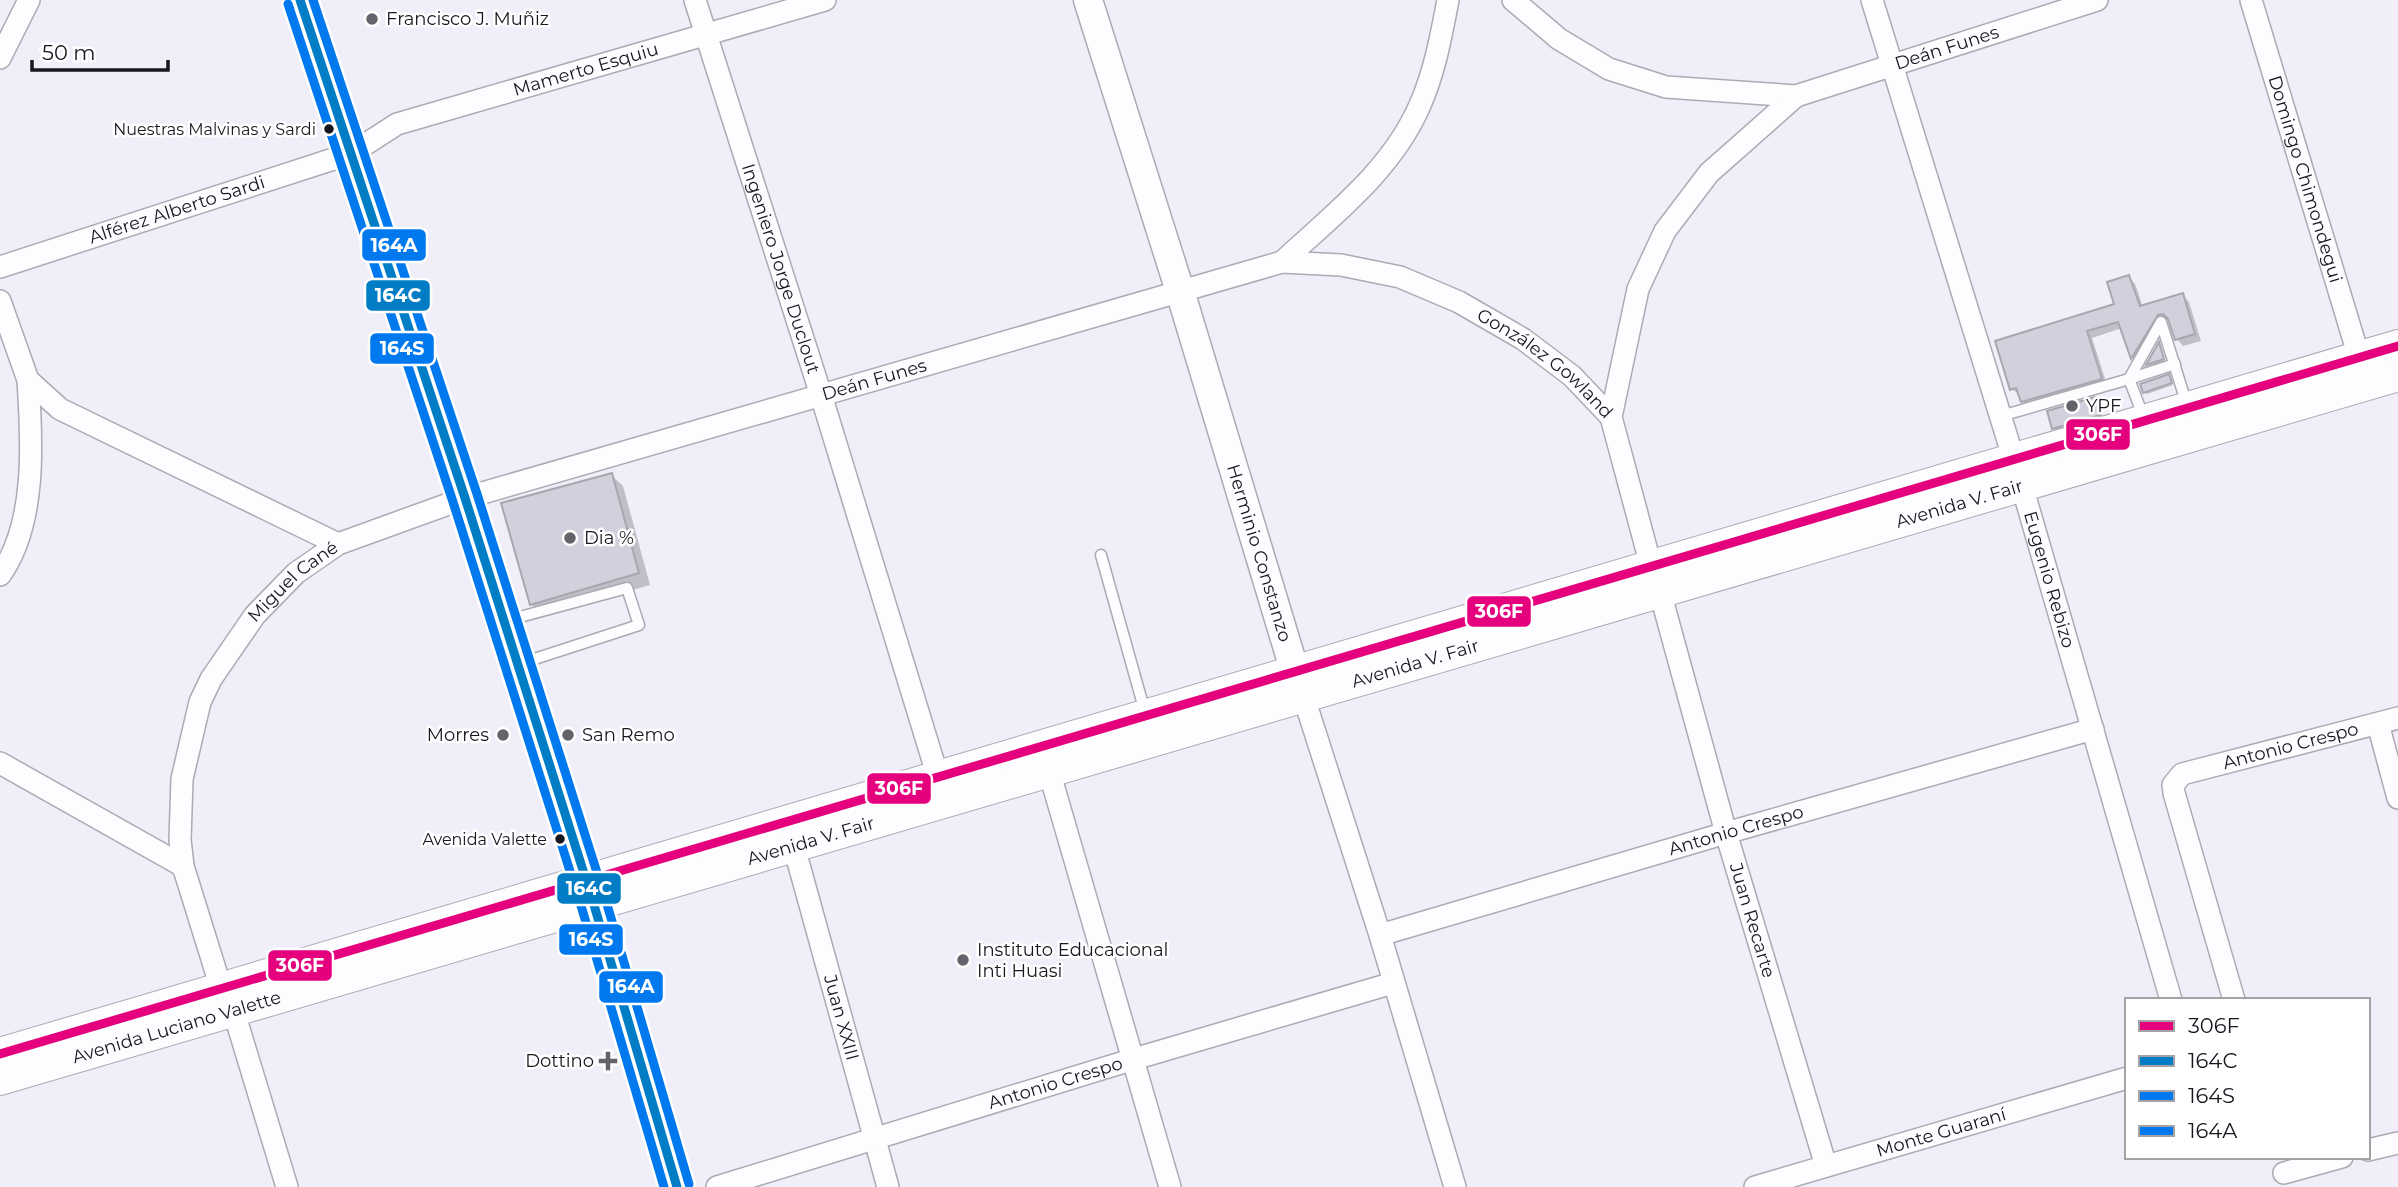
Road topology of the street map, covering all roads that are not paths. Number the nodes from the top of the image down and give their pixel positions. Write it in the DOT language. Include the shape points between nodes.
graph roads {
  1 [pos="29,0"];
  2 [pos="300,0"];
  3 [pos="695,0"];
  4 [pos="825,0"];
  5 [pos="1088,0"];
  6 [pos="1448,0"];
  7 [pos="1513,0"];
  8 [pos="1872,0"];
  9 [pos="2097,0"];
  10 [pos="2251,0"];
  11 [pos="705,34"];
  12 [pos="0,58"];
  13 [pos="1893,66"];
  14 [pos="1796,96"];
  15 [pos="352,153"];
  16 [pos="1282,262"];
  17 [pos="0,267"];
  18 [pos="1180,291"];
  19 [pos="0,301"];
  20 [pos="2398,346"];
  21 [pos="2359,357"];
  22 [pos="2175,365"];
  23 [pos="2398,375"];
  24 [pos="2129,379"];
  25 [pos="28,380"];
  26 [pos="821,395"];
  27 [pos="2188,408"];
  28 [pos="2001,416"];
  29 [pos="1611,417"];
  30 [pos="2145,420"];
  31 [pos="2018,474"];
  32 [pos="466,498"];
  33 [pos="338,544"];
  34 [pos="1101,555"];
  35 [pos="0,575"];
  36 [pos="1656,579"];
  37 [pos="503,621"];
  38 [pos="516,664"];
  39 [pos="1300,685"];
  40 [pos="1146,715"];
  41 [pos="2388,721"];
  42 [pos="2094,729"];
  43 [pos="0,763"];
  44 [pos="1049,771"];
  45 [pos="938,777"];
  46 [pos="2398,798"];
  47 [pos="1726,833"];
  48 [pos="794,847"];
  49 [pos="183,866"];
  50 [pos="589,892"];
  51 [pos="1380,935"];
  52 [pos="1393,983"];
  53 [pos="2170,998"];
  54 [pos="2233,998"];
  55 [pos="227,999"];
  56 [pos="0,1054"];
  57 [pos="1133,1059"];
  58 [pos="0,1079"];
  59 [pos="2125,1079"];
  60 [pos="874,1140"];
  61 [pos="2398,1143"];
  62 [pos="2370,1150"];
  63 [pos="2334,1159"];
  64 [pos="1826,1166"];
  65 [pos="2284,1172"];
  66 [pos="287,1187"];
  67 [pos="677,1187"];
  68 [pos="717,1187"];
  69 [pos="888,1187"];
  70 [pos="1170,1187"];
  71 [pos="1455,1187"];
  72 [pos="1755,1187"];
  1 -- 12 [label="street"];
  2 -- 15 [label="street"];
  3 -- 11 [label="street, Ingeniero Jorge Duclout"];
  4 -- 11 [label="street, Mamerto Esquiu"];
  5 -- 18 [label="street, Herminio Constanzo"];
  6 -- 16 [label="street" via="1436,60 1420,106 1398,145 1367,184"];
  7 -- 14 [label="street" via="1559,39 1609,69 1666,87"];
  8 -- 13 [label="street, Eugenio Rebizo"];
  9 -- 13 [label="street, Deán Funes"];
  10 -- 21 [label="street, Domingo Chimondegui"];
  11 -- 15 [label="street, Mamerto Esquiu" via="397,124"];
  11 -- 26 [label="street, Ingeniero Jorge Duclout"];
  13 -- 14 [label="street, Deán Funes"];
  13 -- 28 [label="street, Eugenio Rebizo"];
  14 -- 29 [label="street, González Gowland" via="1709,173 1665,232 1638,289"];
  15 -- 17 [label="street, Alférez Alberto Sardi"];
  15 -- 32 [label="street"];
  16 -- 18 [label="street, Deán Funes"];
  16 -- 29 [label="street, González Gowland" via="1341,265 1400,276 1459,302 1572,376"];
  18 -- 26 [label="street, Deán Funes"];
  18 -- 39 [label="street, Herminio Constanzo"];
  19 -- 25 [label="street"];
  20 -- 21 [label="main road, Avenida V. Fair"];
  21 -- 27 [label="main road, Avenida V. Fair"];
  22 -- 24 [label="lane"];
  22 -- 24 [label="lane" via="2161,322"];
  22 -- 27 [label="lane"];
  23 -- 31 [label="main road, Avenida V. Fair"];
  24 -- 28 [label="lane"];
  24 -- 30 [label="lane"];
  25 -- 33 [label="street, Miguel Cané" via="60,408"];
  25 -- 35 [label="street" via="32,446 25,506 21,529"];
  26 -- 32 [label="street, Deán Funes"];
  26 -- 45 [label="street, Ingeniero Jorge Duclout"];
  27 -- 30 [label="main road, Avenida V. Fair"];
  28 -- 31 [label="street, Eugenio Rebizo"];
  29 -- 36 [label="street, Juan Recarte"];
  30 -- 31 [label="main road, Avenida V. Fair"];
  31 -- 36 [label="main road, Avenida V. Fair"];
  31 -- 42 [label="street, Eugenio Rebizo"];
  32 -- 33 [label="street, Deán Funes"];
  32 -- 37 [label="street"];
  33 -- 49 [label="street, Miguel Cané" via="296,573 255,615 211,679 200,702 182,779"];
  34 -- 40 [label="lane"];
  36 -- 39 [label="main road, Avenida V. Fair"];
  36 -- 47 [label="street, Juan Recarte"];
  37 -- 38 [label="street"];
  37 -- 38 [label="lane" via="627,588 639,625"];
  38 -- 50 [label="street"];
  39 -- 40 [label="main road, Avenida V. Fair"];
  39 -- 44 [label="main road, Avenida V. Fair"];
  39 -- 51 [label="street, Herminio Constanzo"];
  40 -- 45 [label="main road, Avenida V. Fair"];
  41 -- 46 [label="street"];
  41 -- 54 [label="street, Antonio Crespo" via="2182,774 2173,785"];
  42 -- 47 [label="street, Antonio Crespo"];
  42 -- 53 [label="street, Eugenio Rebizo"];
  43 -- 49 [label="street"];
  44 -- 48 [label="main road, Avenida V. Fair"];
  44 -- 57 [label="street"];
  45 -- 50 [label="main road, Avenida V. Fair"];
  47 -- 51 [label="street, Antonio Crespo"];
  47 -- 64 [label="street, Juan Recarte"];
  48 -- 50 [label="main road, Avenida V. Fair"];
  48 -- 60 [label="street, Juan XXIII"];
  49 -- 55 [label="street, Miguel Cané"];
  50 -- 55 [label="main road, Avenida Luciano Valette"];
  50 -- 67 [label="main road"];
  51 -- 52 [label="street, Herminio Constanzo"];
  52 -- 57 [label="street, Antonio Crespo"];
  52 -- 71 [label="street, Herminio Constanzo"];
  55 -- 56 [label="main road, Avenida Luciano Valette"];
  55 -- 58 [label="main road, Avenida Luciano Valette"];
  55 -- 66 [label="street, Miguel Cané"];
  57 -- 60 [label="street, Antonio Crespo"];
  57 -- 70 [label="street"];
  59 -- 64 [label="street, Monte Guaraní"];
  60 -- 68 [label="street, Antonio Crespo"];
  60 -- 69 [label="street, Juan XXIII"];
  61 -- 62 [label="street"];
  63 -- 65 [label="street"];
  64 -- 72 [label="street, Monte Guaraní"];
}
